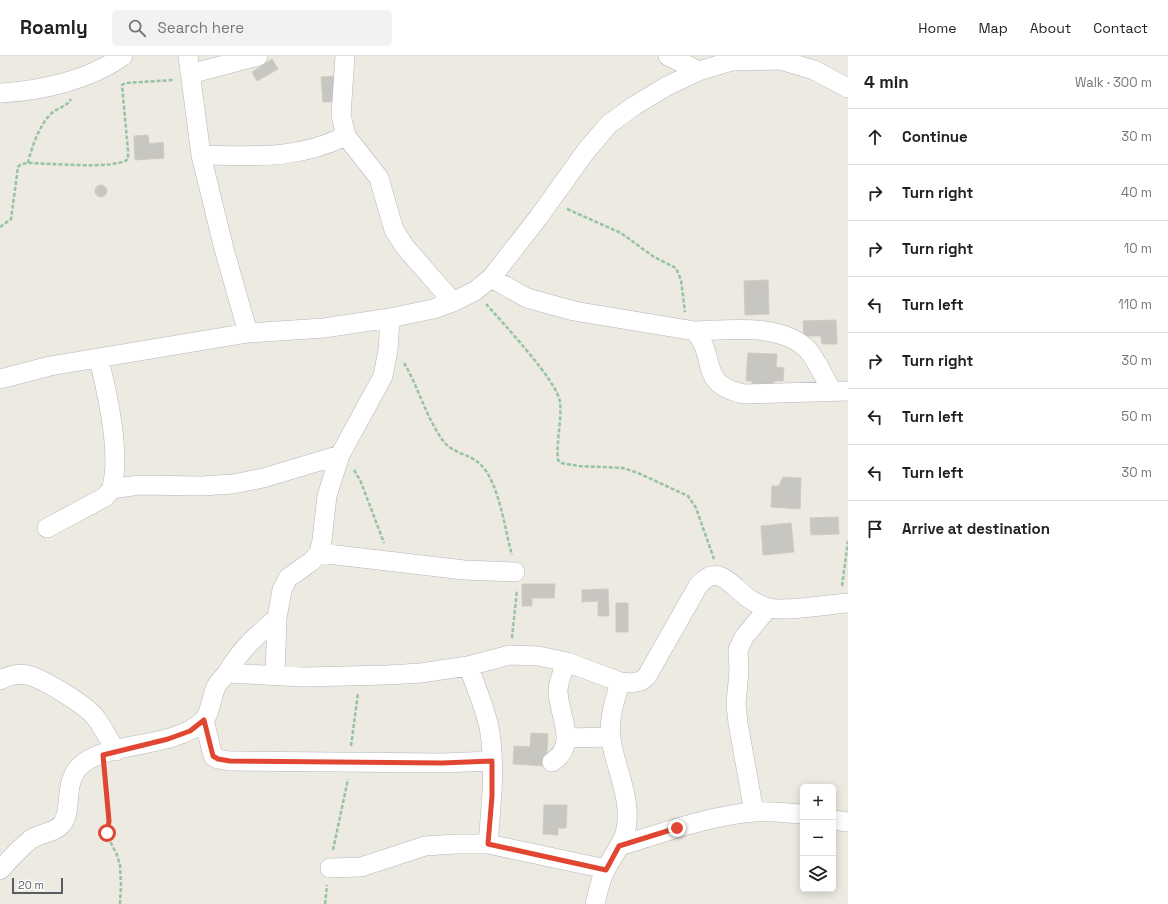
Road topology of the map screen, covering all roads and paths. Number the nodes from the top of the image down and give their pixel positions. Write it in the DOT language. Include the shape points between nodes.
graph roads {
  1 [pos="123,56"];
  2 [pos="258,56"];
  3 [pos="345,56"];
  4 [pos="668,56"];
  5 [pos="733,59"];
  6 [pos="189,70"];
  7 [pos="699,71"];
  8 [pos="89,74"];
  9 [pos="848,88"];
  10 [pos="0,93"];
  11 [pos="346,136"];
  12 [pos="201,155"];
  13 [pos="28,163"];
  14 [pos="550,201"];
  15 [pos="0,227"];
  16 [pos="491,278"];
  17 [pos="475,291"];
  18 [pos="453,302"];
  19 [pos="390,318"];
  20 [pos="691,330"];
  21 [pos="248,334"];
  22 [pos="388,350"];
  23 [pos="99,358"];
  24 [pos="0,379"];
  25 [pos="840,391"];
  26 [pos="340,455"];
  27 [pos="112,488"];
  28 [pos="47,528"];
  29 [pos="848,541"];
  30 [pos="318,553"];
  31 [pos="386,562"];
  32 [pos="516,572"];
  33 [pos="719,575"];
  34 [pos="844,603"];
  35 [pos="768,608"];
  36 [pos="277,618"];
  37 [pos="510,655"];
  38 [pos="567,662"];
  39 [pos="468,666"];
  40 [pos="227,673"];
  41 [pos="275,675"];
  42 [pos="360,676"];
  43 [pos="0,680"];
  44 [pos="620,682"];
  45 [pos="204,720"];
  46 [pos="611,737"];
  47 [pos="566,738"];
  48 [pos="109,753"];
  49 [pos="492,761"];
  50 [pos="350,762"];
  51 [pos="552,762"];
  52 [pos="754,812"];
  53 [pos="800,814"];
  54 [pos="836,820"];
  55 [pos="848,822"];
  56 [pos="488,844"];
  57 [pos="619,846"];
  58 [pos="330,868"];
  59 [pos="0,870"];
  60 [pos="606,870"];
  61 [pos="120,904"];
  62 [pos="325,904"];
  63 [pos="595,904"];
  1 -- 8 [label="street"];
  2 -- 6 [label="street"];
  3 -- 11 [label="street" via="341,115"];
  4 -- 7 [label="street"];
  5 -- 7 [label="street"];
  5 -- 9 [label="street" via="780,60 814,70"];
  6 -- 12 [label="street"];
  6 -- 13 [label="path" via="122,85 128,151 128,159 124,163"];
  7 -- 14 [label="street" via="667,86 609,124"];
  8 -- 10 [label="street" via="48,86"];
  8 -- 13 [label="path" via="66,106 49,116 35,139"];
  11 -- 12 [label="street" via="296,153 250,156"];
  11 -- 18 [label="street" via="379,178 394,230 405,247"];
  12 -- 21 [label="street"];
  13 -- 15 [label="path" via="18,166 11,219"];
  14 -- 16 [label="street"];
  14 -- 20 [label="path" via="621,233 654,257 676,268 682,280"];
  16 -- 17 [label="street"];
  16 -- 20 [label="street" via="527,298 574,311"];
  17 -- 18 [label="street"];
  17 -- 33 [label="path" via="521,342 560,400 558,460 561,463 579,466 623,468 688,496 702,521"];
  18 -- 19 [label="street"];
  19 -- 21 [label="street" via="324,328"];
  19 -- 22 [label="street"];
  20 -- 25 [label="street" via="754,331 786,335 808,351"];
  20 -- 25 [label="street" via="704,346 716,381 728,391 745,394"];
  21 -- 23 [label="street"];
  22 -- 26 [label="street" via="382,376"];
  22 -- 32 [label="path" via="406,365 445,442 457,452 480,463 486,471 498,500"];
  23 -- 24 [label="street" via="50,366"];
  23 -- 27 [label="street" via="113,429"];
  26 -- 27 [label="street" via="263,478 233,484 139,485"];
  26 -- 30 [label="street" via="326,496 322,540"];
  26 -- 31 [label="path" via="361,482 382,534"];
  27 -- 28 [label="street" via="105,497"];
  29 -- 34 [label="path"];
  30 -- 31 [label="street"];
  30 -- 36 [label="street" via="312,561 288,578 282,590"];
  31 -- 32 [label="street"];
  32 -- 37 [label="path" via="517,591"];
  33 -- 35 [label="street" via="755,603"];
  33 -- 44 [label="street" via="703,580 698,586 647,676 632,684"];
  34 -- 35 [label="street"];
  35 -- 52 [label="street" via="744,637 738,650 736,704"];
  36 -- 40 [label="street" via="245,646"];
  36 -- 41 [label="street"];
  37 -- 38 [label="street" via="538,656"];
  37 -- 39 [label="street"];
  38 -- 44 [label="street"];
  38 -- 47 [label="street" via="558,690"];
  39 -- 42 [label="street" via="421,673"];
  39 -- 49 [label="street" via="489,728"];
  40 -- 41 [label="street"];
  40 -- 45 [label="street" via="216,686"];
  41 -- 42 [label="street" via="304,678"];
  42 -- 50 [label="path"];
  43 -- 48 [label="street" via="13,675 27,674 84,706 95,716"];
  44 -- 46 [label="street" via="612,715"];
  45 -- 48 [label="street" via="190,731 168,739"];
  45 -- 50 [label="street" via="210,750 218,759"];
  46 -- 47 [label="street"];
  46 -- 57 [label="street" via="627,812 626,829"];
  47 -- 51 [label="street" via="566,748"];
  48 -- 59 [label="street" via="93,758 79,767 71,780 63,824 31,840"];
  48 -- 61 [label="path" via="108,837 120,865"];
  49 -- 50 [label="street"];
  49 -- 56 [label="street"];
  50 -- 58 [label="path"];
  52 -- 53 [label="street"];
  52 -- 57 [label="street" via="677,828"];
  54 -- 55 [label="street"];
  56 -- 58 [label="street" via="425,846 360,867"];
  56 -- 60 [label="street"];
  57 -- 60 [label="street"];
  58 -- 62 [label="path"];
  60 -- 63 [label="street" via="598,887"];
}
